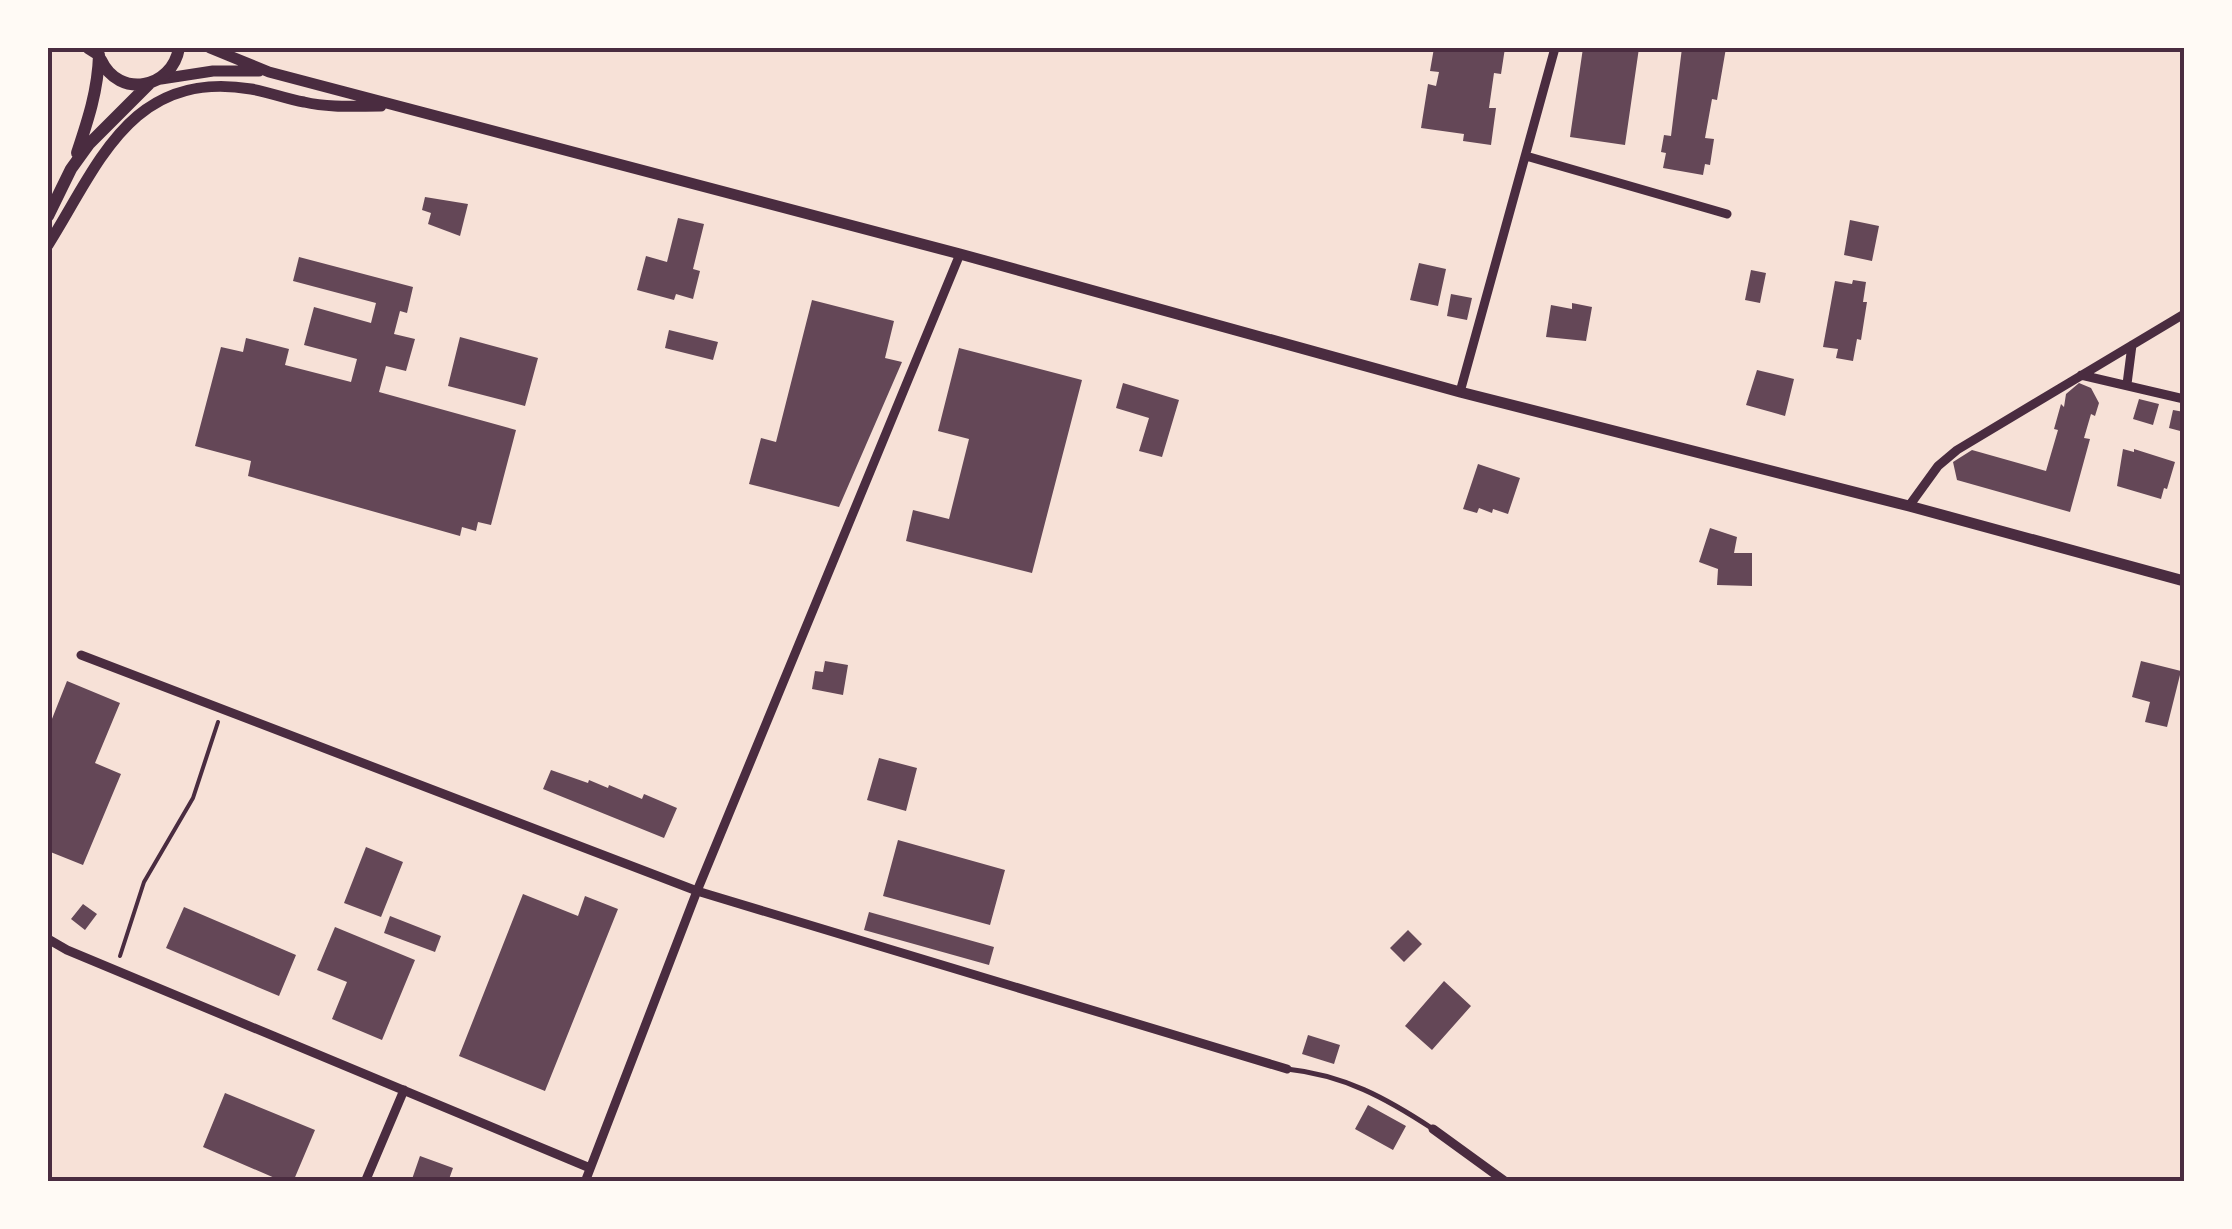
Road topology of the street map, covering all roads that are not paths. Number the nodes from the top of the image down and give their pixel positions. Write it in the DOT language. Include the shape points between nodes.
graph roads {
  1 [pos="179,48"];
  2 [pos="210,48"];
  3 [pos="1554,48"];
  4 [pos="95,50"];
  5 [pos="269,72"];
  6 [pos="155,82"];
  7 [pos="396,106"];
  8 [pos="1526,156"];
  9 [pos="71,170"];
  10 [pos="1727,214"];
  11 [pos="48,216"];
  12 [pos="48,245"];
  13 [pos="960,254"];
  14 [pos="2184,314"];
  15 [pos="2132,345"];
  16 [pos="2081,375"];
  17 [pos="2128,384"];
  18 [pos="1460,392"];
  19 [pos="2184,399"];
  20 [pos="1909,506"];
  21 [pos="2184,581"];
  22 [pos="80,655"];
  23 [pos="698,891"];
  24 [pos="48,939"];
  25 [pos="1287,1069"];
  26 [pos="404,1090"];
  27 [pos="1433,1129"];
  28 [pos="590,1168"];
  29 [pos="366,1182"];
  30 [pos="585,1182"];
  31 [pos="1506,1182"];
  1 -- 6 [label="main road" via="170,71"];
  2 -- 5 [label="street"];
  3 -- 8 [label="street"];
  4 -- 6 [label="main road" via="124,83"];
  4 -- 9 [label="main road" via="92,107"];
  5 -- 6 [label="street" via="213,71"];
  5 -- 7 [label="street"];
  6 -- 9 [label="main road" via="94,138"];
  7 -- 12 [label="street" via="317,104 235,87 166,99 111,141"];
  7 -- 13 [label="street"];
  8 -- 10 [label="street"];
  8 -- 18 [label="street"];
  9 -- 11 [label="main road"];
  13 -- 18 [label="street"];
  13 -- 23 [label="street"];
  14 -- 15 [label="street"];
  15 -- 16 [label="street"];
  15 -- 17 [label="street"];
  16 -- 17 [label="street"];
  16 -- 20 [label="street" via="1950,454"];
  17 -- 19 [label="street"];
  18 -- 20 [label="street"];
  20 -- 21 [label="street"];
  22 -- 23 [label="street"];
  23 -- 25 [label="street"];
  23 -- 28 [label="street"];
  24 -- 26 [label="street"];
  25 -- 27 [label="lane" via="1354,1083"];
  26 -- 28 [label="street"];
  26 -- 29 [label="street"];
  27 -- 31 [label="street"];
  28 -- 30 [label="street"];
}
